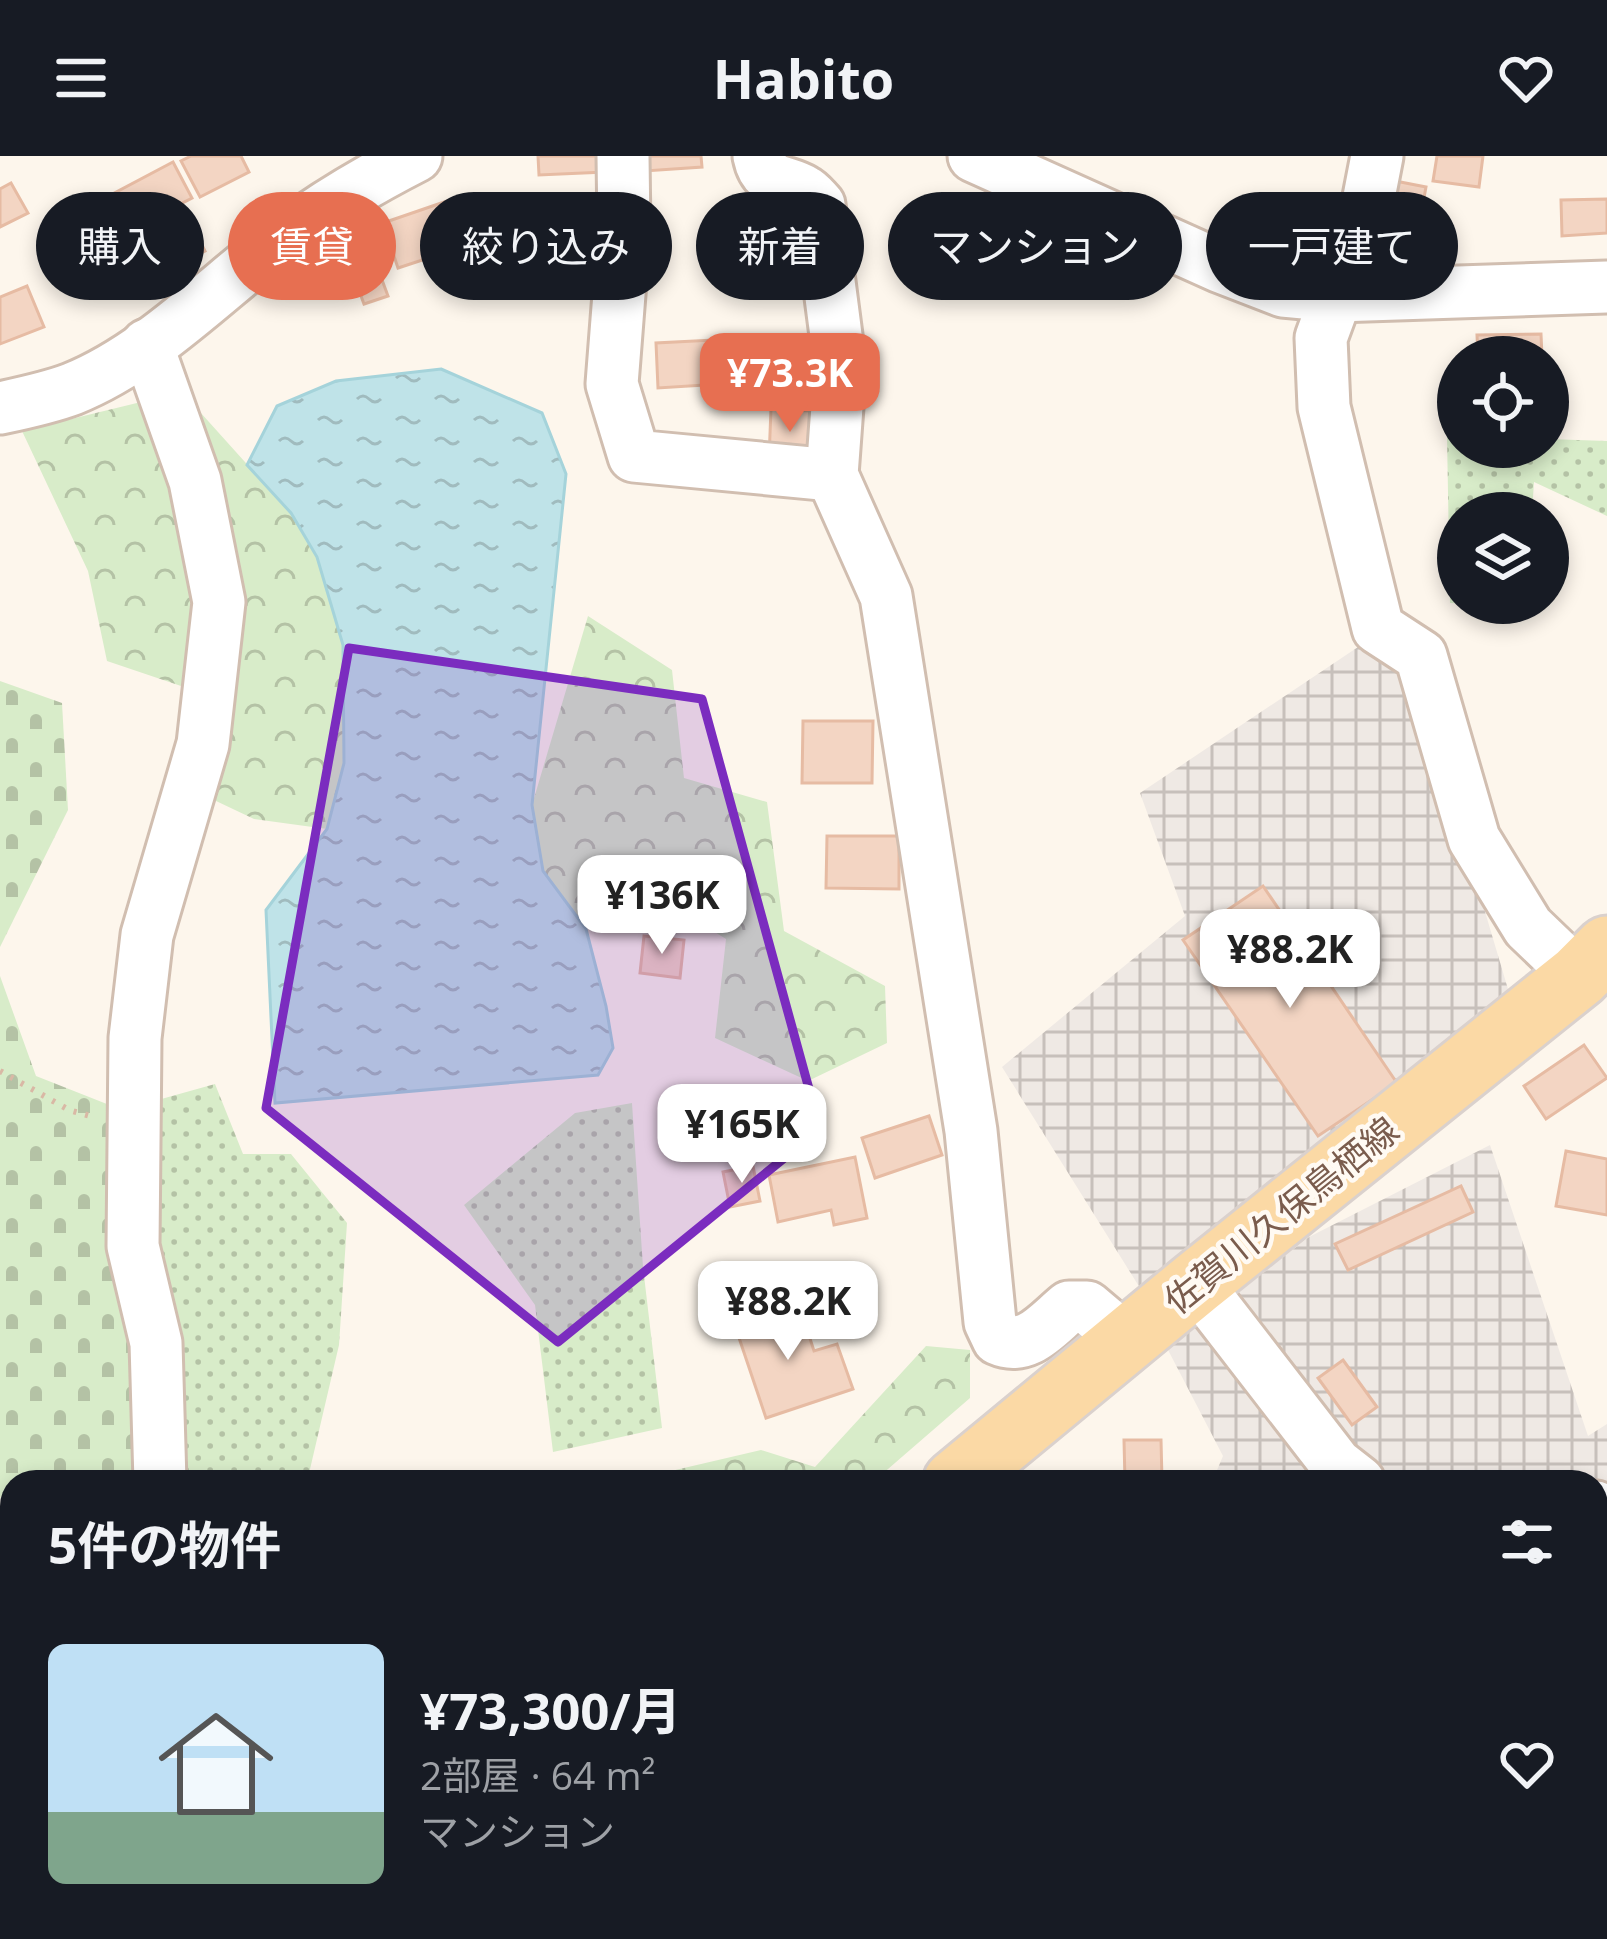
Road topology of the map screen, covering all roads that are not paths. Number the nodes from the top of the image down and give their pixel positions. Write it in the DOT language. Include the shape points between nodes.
graph roads {
  1 [pos="416,156"];
  2 [pos="623,156"];
  3 [pos="759,156"];
  4 [pos="974,156"];
  5 [pos="1377,156"];
  6 [pos="1370,192"];
  7 [pos="1206,260"];
  8 [pos="1607,286"];
  9 [pos="1458,292"];
  10 [pos="1335,300"];
  11 [pos="148,345"];
  12 [pos="0,408"];
  13 [pos="832,475"];
  14 [pos="1593,962"];
  15 [pos="1196,1283"];
  16 [pos="1126,1340"];
  17 [pos="160,1470"];
  18 [pos="969,1470"];
  19 [pos="1344,1470"];
  1 -- 11 [label="street" via="293,230"];
  2 -- 13 [label="street" via="612,384 634,456"];
  3 -- 13 [label="street" via="778,183 802,189 819,205 840,367"];
  4 -- 7 [label="street"];
  5 -- 6 [label="street"];
  8 -- 9 [label="street"];
  10 -- 14 [label="street" via="1321,338 1324,407 1378,628 1421,656 1474,839 1528,927"];
  11 -- 12 [label="street" via="73,389"];
  11 -- 17 [label="street" via="195,481 219,602 202,744 147,935 135,1039 133,1246 156,1343"];
  13 -- 16 [label="street" via="886,596 970,1131 990,1322 1012,1345 1069,1307 1087,1307"];
  14 -- 15 [label="main road, 佐賀川久保鳥栖線"];
  15 -- 16 [label="main road, 佐賀川久保鳥栖線"];
  15 -- 19 [label="street"];
  16 -- 18 [label="main road, 佐賀川久保鳥栖線"];
}
